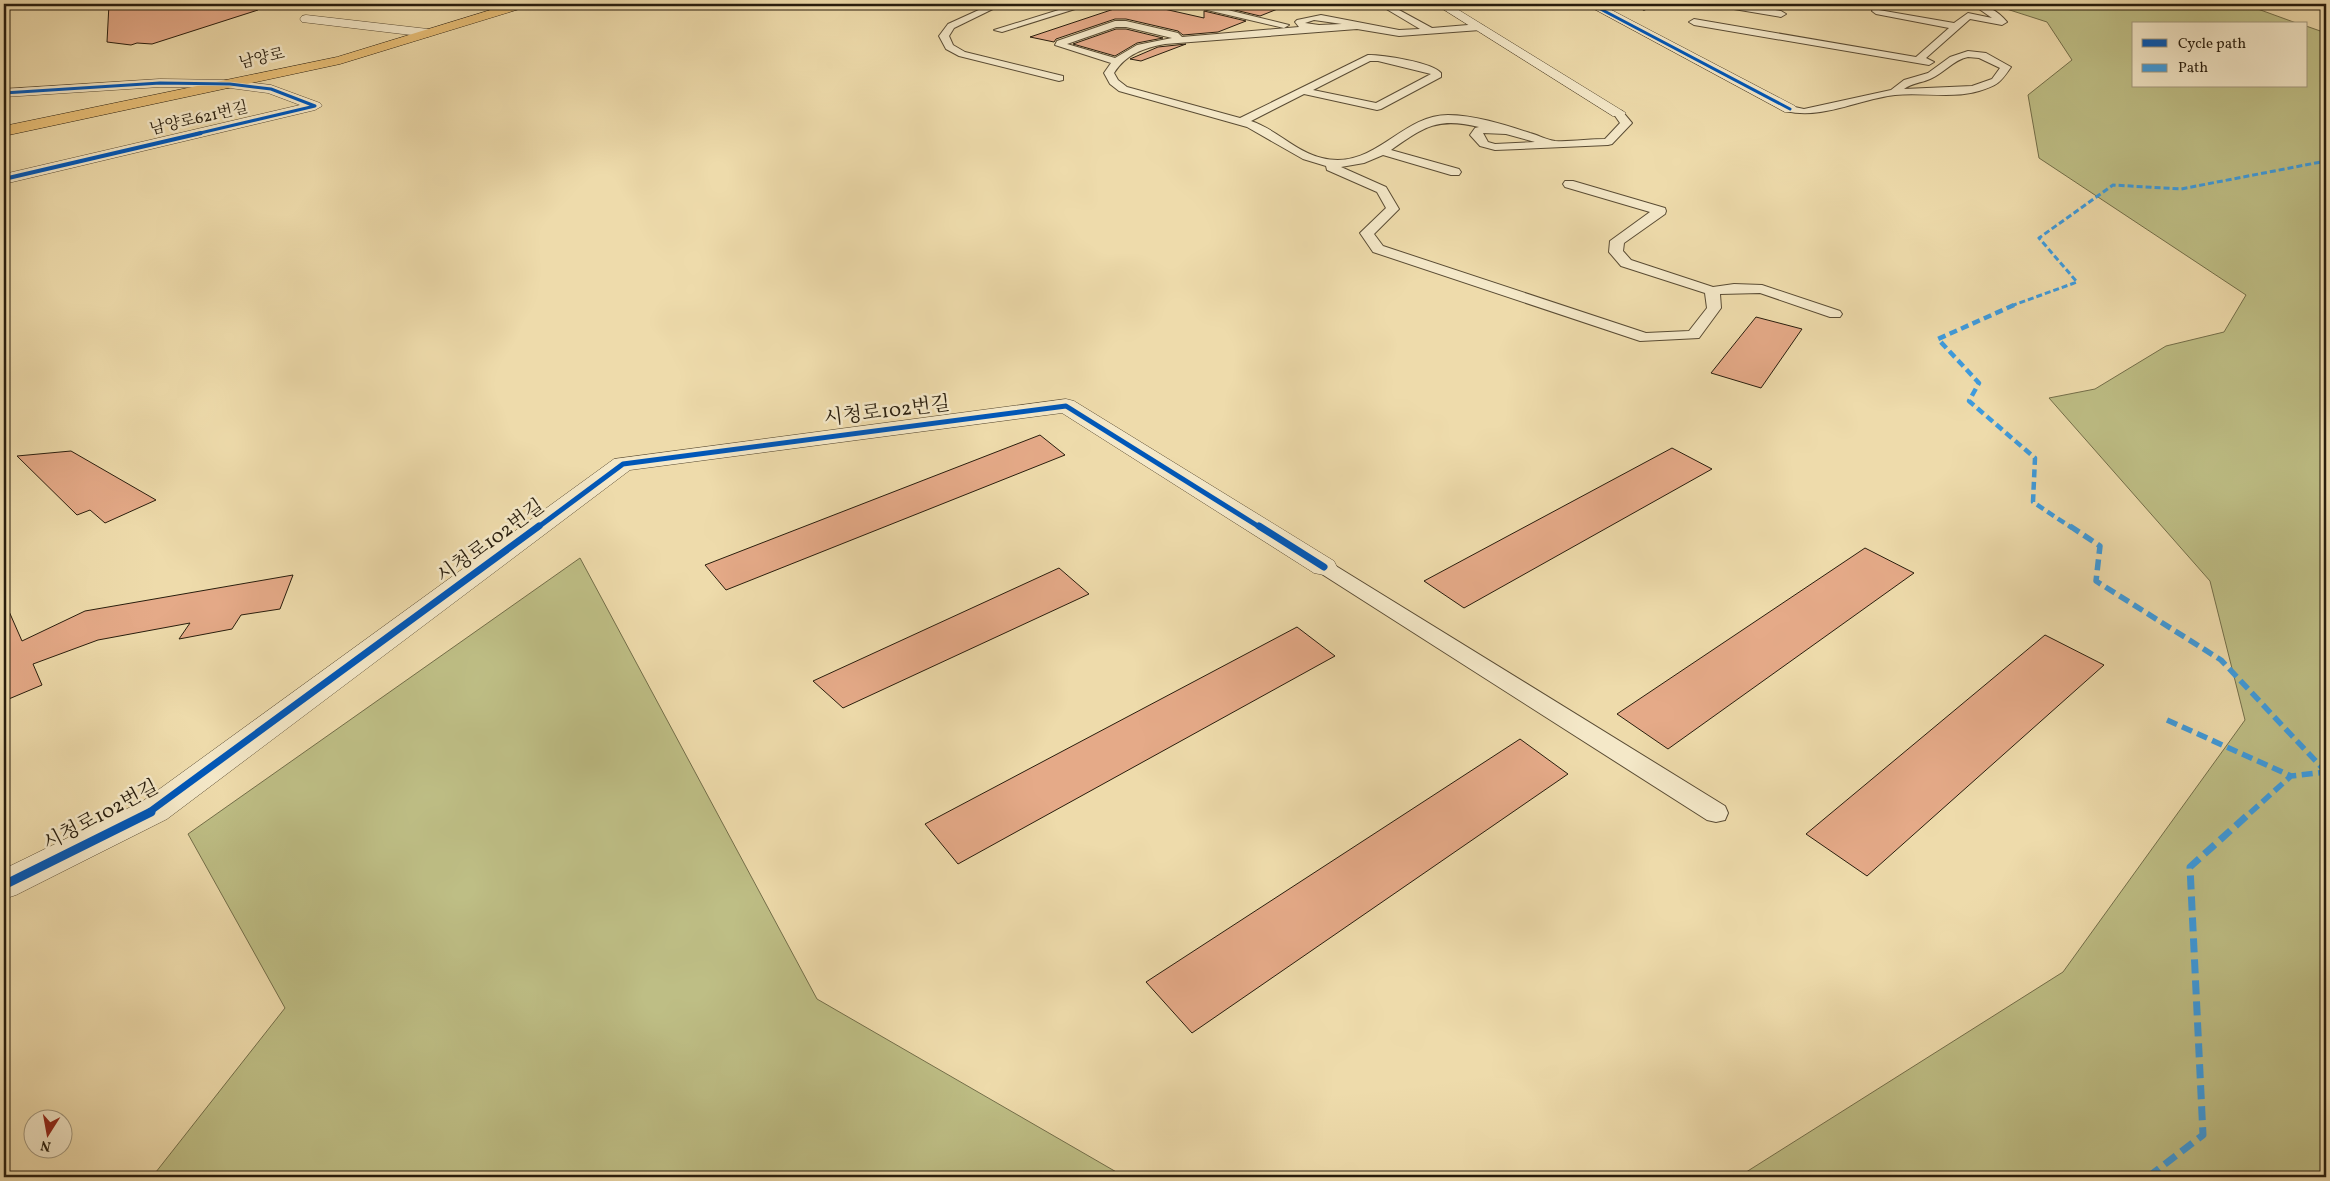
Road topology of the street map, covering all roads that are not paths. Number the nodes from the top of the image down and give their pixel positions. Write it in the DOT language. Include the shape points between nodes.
graph roads {
  1 [pos="522,4"];
  2 [pos="999,4"];
  3 [pos="1087,4"];
  4 [pos="1193,4"];
  5 [pos="1382,4"];
  6 [pos="1441,4"];
  7 [pos="1591,4"];
  8 [pos="1722,4"];
  9 [pos="1976,4"];
  10 [pos="1876,11"];
  11 [pos="1781,14"];
  12 [pos="306,19"];
  13 [pos="1694,22"];
  14 [pos="1357,26"];
  15 [pos="1954,26"];
  16 [pos="1319,28"];
  17 [pos="1480,28"];
  18 [pos="999,30"];
  19 [pos="1303,30"];
  20 [pos="1431,31"];
  21 [pos="428,33"];
  22 [pos="1190,39"];
  23 [pos="1116,60"];
  24 [pos="1918,60"];
  25 [pos="1944,65"];
  26 [pos="1059,78"];
  27 [pos="230,84"];
  28 [pos="1304,91"];
  29 [pos="1895,92"];
  30 [pos="4,94"];
  31 [pos="1790,110"];
  32 [pos="1618,113"];
  33 [pos="1241,122"];
  34 [pos="1507,130"];
  35 [pos="4,131"];
  36 [pos="1549,143"];
  37 [pos="1383,151"];
  38 [pos="1319,162"];
  39 [pos="1455,172"];
  40 [pos="4,179"];
  41 [pos="1569,184"];
  42 [pos="1712,291"];
  43 [pos="1835,314"];
  44 [pos="1324,567"];
  45 [pos="1716,812"];
  46 [pos="4,885"];
  1 -- 21 [label="main road, 남양로"];
  2 -- 26 [label="lane" via="951,26 944,36 949,47 962,54"];
  3 -- 18 [label="lane"];
  4 -- 19 [label="lane"];
  5 -- 20 [label="lane"];
  6 -- 17 [label="street"];
  7 -- 31 [label="street"];
  8 -- 11 [label="lane"];
  9 -- 15 [label="lane" via="2002,22 1968,16"];
  10 -- 15 [label="lane"];
  12 -- 21 [label="street"];
  13 -- 24 [label="lane"];
  14 -- 16 [label="lane"];
  14 -- 16 [label="lane" via="1320,17 1300,22 1303,26"];
  14 -- 20 [label="lane" via="1399,33"];
  15 -- 24 [label="lane"];
  16 -- 19 [label="lane"];
  17 -- 20 [label="lane"];
  17 -- 32 [label="street"];
  19 -- 22 [label="lane"];
  21 -- 27 [label="main road, 남양로" via="340,60"];
  22 -- 23 [label="lane" via="1144,46"];
  22 -- 23 [label="lane" via="1115,24 1060,43"];
  23 -- 33 [label="lane" via="1109,73 1123,89"];
  24 -- 25 [label="lane"];
  25 -- 29 [label="lane" via="1929,76 1904,82"];
  25 -- 29 [label="lane" via="1959,54 1972,53 2006,66 1996,81 1974,89"];
  27 -- 30 [label="street" via="160,84"];
  27 -- 35 [label="main road, 남양로"];
  27 -- 40 [label="street, 남양로621번길" via="271,89 315,106"];
  28 -- 28 [label="lane" via="1368,58 1433,70 1437,75 1377,107"];
  28 -- 33 [label="lane"];
  29 -- 31 [label="lane" via="1804,112"];
  32 -- 36 [label="lane" via="1626,124 1608,142"];
  33 -- 38 [label="lane" via="1267,131"];
  34 -- 36 [label="lane"];
  34 -- 36 [label="lane" via="1479,130 1476,135 1484,144 1495,147"];
  34 -- 37 [label="lane" via="1442,118 1424,124"];
  37 -- 38 [label="lane" via="1347,165"];
  37 -- 39 [label="lane"];
  38 -- 42 [label="lane" via="1382,190 1393,209 1367,233 1378,249 1645,338 1694,335 1714,308"];
  41 -- 42 [label="lane" via="1660,211 1617,241 1616,252 1626,263"];
  42 -- 43 [label="lane" via="1762,289"];
  44 -- 45 [label="lane"];
  44 -- 46 [label="street, 시청로102번길" via="1066,406 623,464 155,810"];
}
